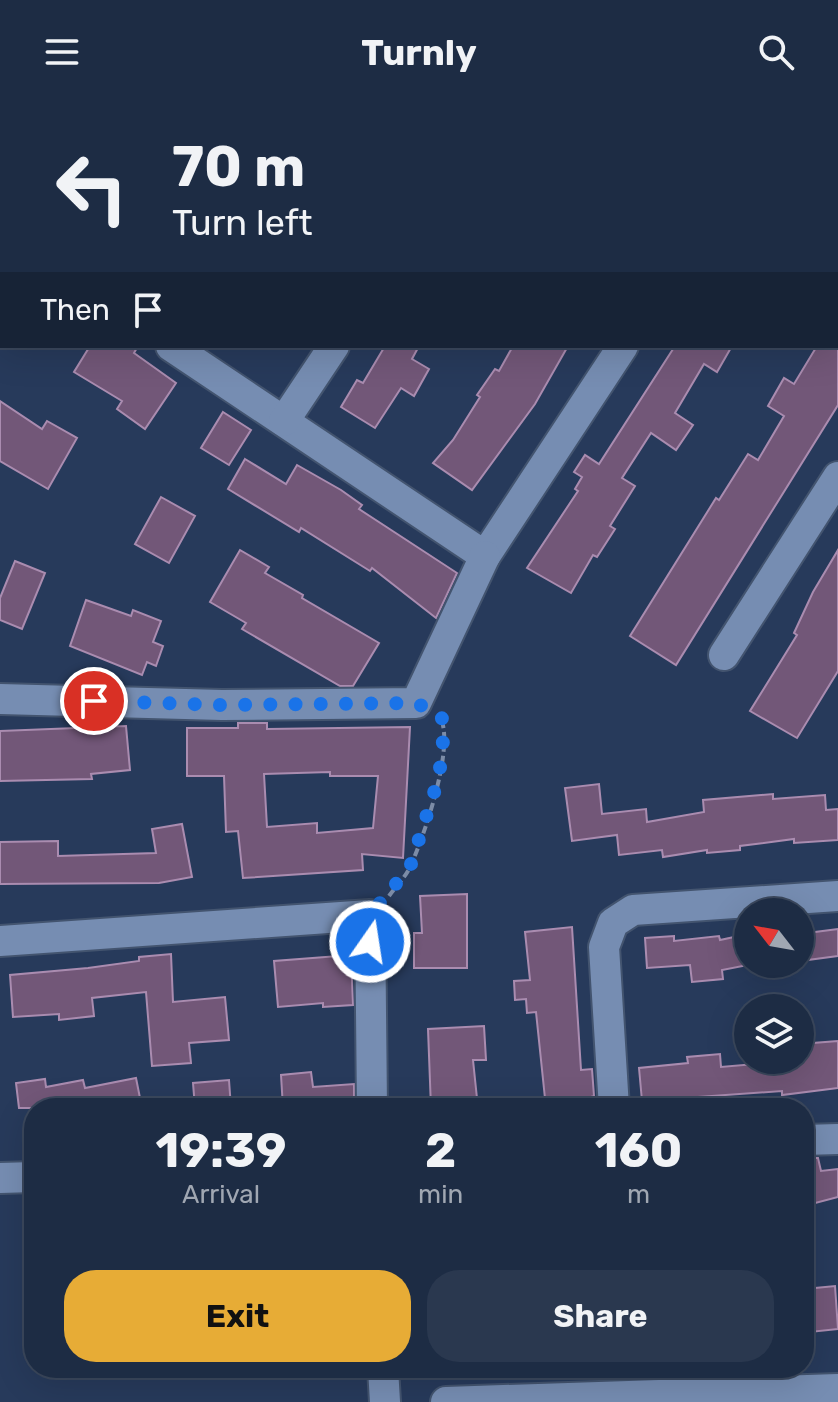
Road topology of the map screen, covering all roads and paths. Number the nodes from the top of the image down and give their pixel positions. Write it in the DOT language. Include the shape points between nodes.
graph roads {
  1 [pos="174,348"];
  2 [pos="333,348"];
  3 [pos="622,348"];
  4 [pos="284,421"];
  5 [pos="838,477"];
  6 [pos="485,556"];
  7 [pos="724,655"];
  8 [pos="0,699"];
  9 [pos="416,703"];
  10 [pos="838,896"];
  11 [pos="370,915"];
  12 [pos="0,941"];
  13 [pos="372,1098"];
  14 [pos="613,1098"];
  15 [pos="838,1139"];
  16 [pos="814,1140"];
  17 [pos="24,1177"];
  18 [pos="0,1178"];
  19 [pos="384,1378"];
  20 [pos="626,1382"];
  21 [pos="838,1389"];
  22 [pos="385,1402"];
  23 [pos="446,1402"];
  1 -- 4 [label="street"];
  2 -- 4 [label="street"];
  3 -- 6 [label="street"];
  4 -- 6 [label="street"];
  5 -- 7 [label="street"];
  6 -- 9 [label="street"];
  8 -- 9 [label="street"];
  9 -- 11 [label="path" via="439,714 445,723 439,777 410,867"];
  10 -- 14 [label="street" via="654,907 633,910 613,923 604,947"];
  11 -- 12 [label="street"];
  11 -- 13 [label="street"];
  15 -- 16 [label="street"];
  17 -- 18 [label="street"];
  19 -- 22 [label="street"];
  20 -- 21 [label="street"];
  20 -- 23 [label="street"];
}
